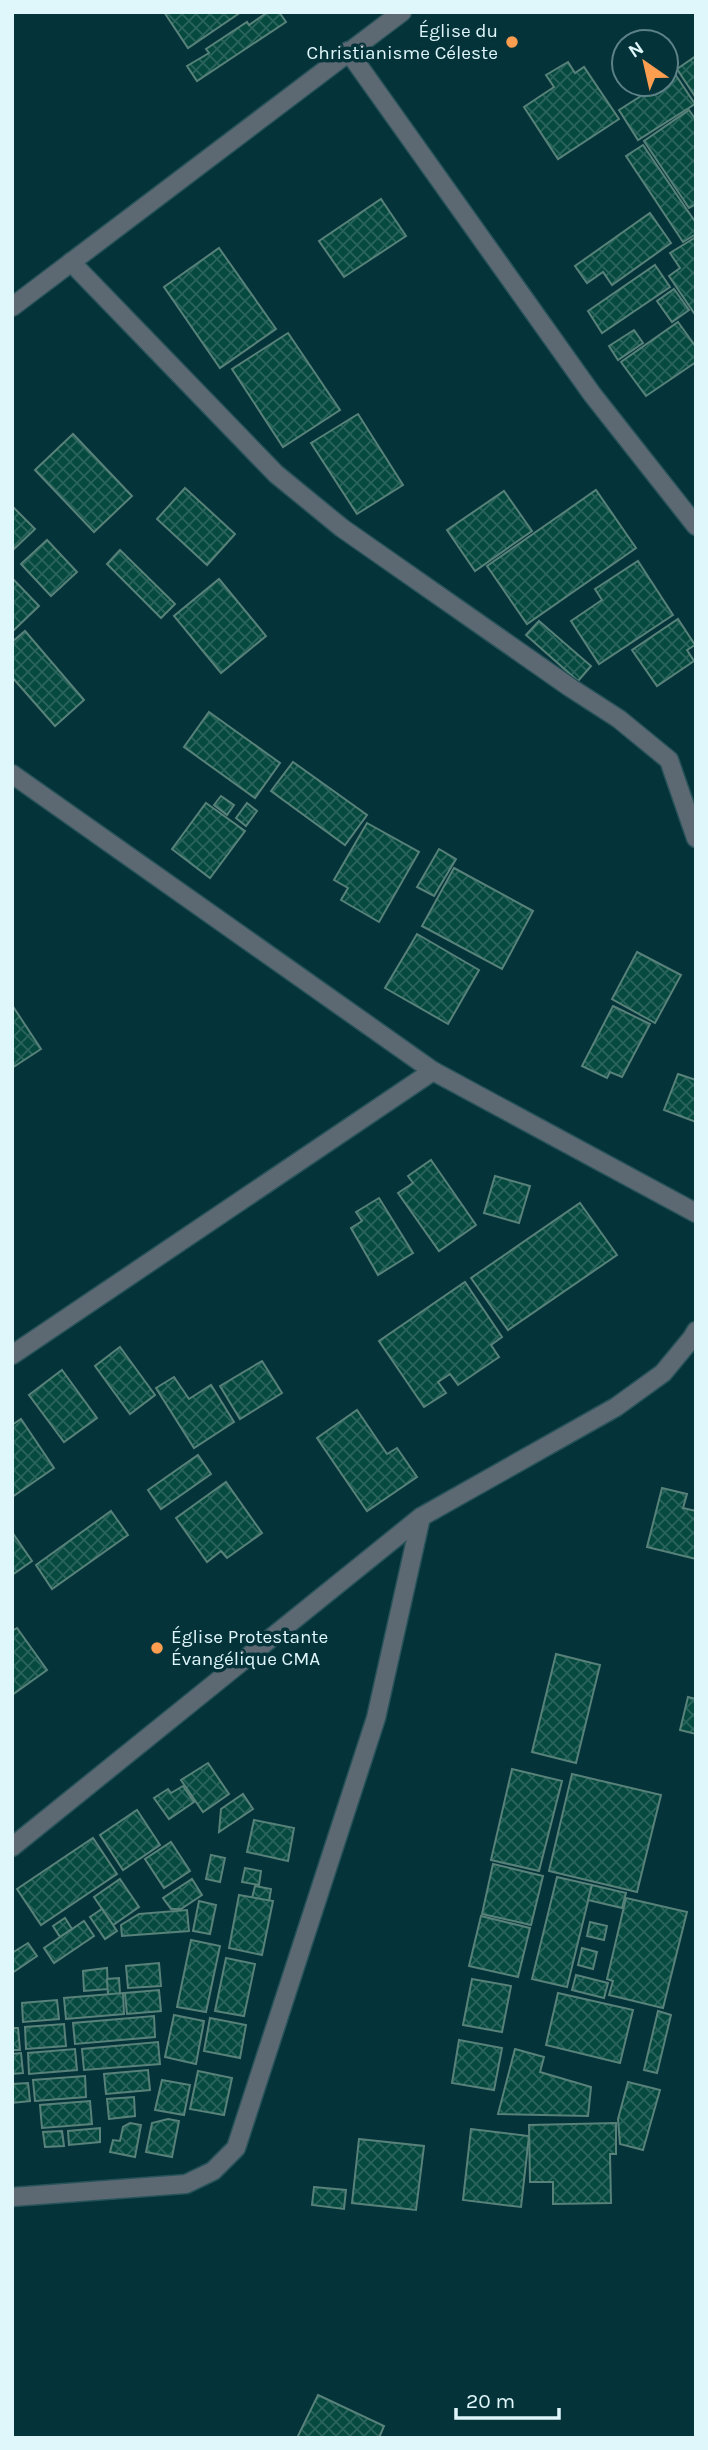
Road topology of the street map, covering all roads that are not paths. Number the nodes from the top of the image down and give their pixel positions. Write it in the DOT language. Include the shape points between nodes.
graph roads {
  1 [pos="402,12"];
  2 [pos="348,51"];
  3 [pos="71,262"];
  4 [pos="12,307"];
  5 [pos="696,526"];
  6 [pos="12,774"];
  7 [pos="696,838"];
  8 [pos="433,1071"];
  9 [pos="696,1213"];
  10 [pos="696,1331"];
  11 [pos="12,1354"];
  12 [pos="421,1517"];
  13 [pos="12,1847"];
  14 [pos="12,2197"];
  1 -- 2 [label="street"];
  2 -- 3 [label="street"];
  2 -- 5 [label="street" via="592,394"];
  3 -- 4 [label="street"];
  3 -- 7 [label="street" via="276,474 342,528 619,719 669,760"];
  6 -- 8 [label="street"];
  8 -- 9 [label="street"];
  8 -- 11 [label="street"];
  10 -- 12 [label="street" via="663,1373 616,1407"];
  12 -- 13 [label="street"];
  12 -- 14 [label="street" via="376,1718 236,2148 213,2171 186,2184"];
}
